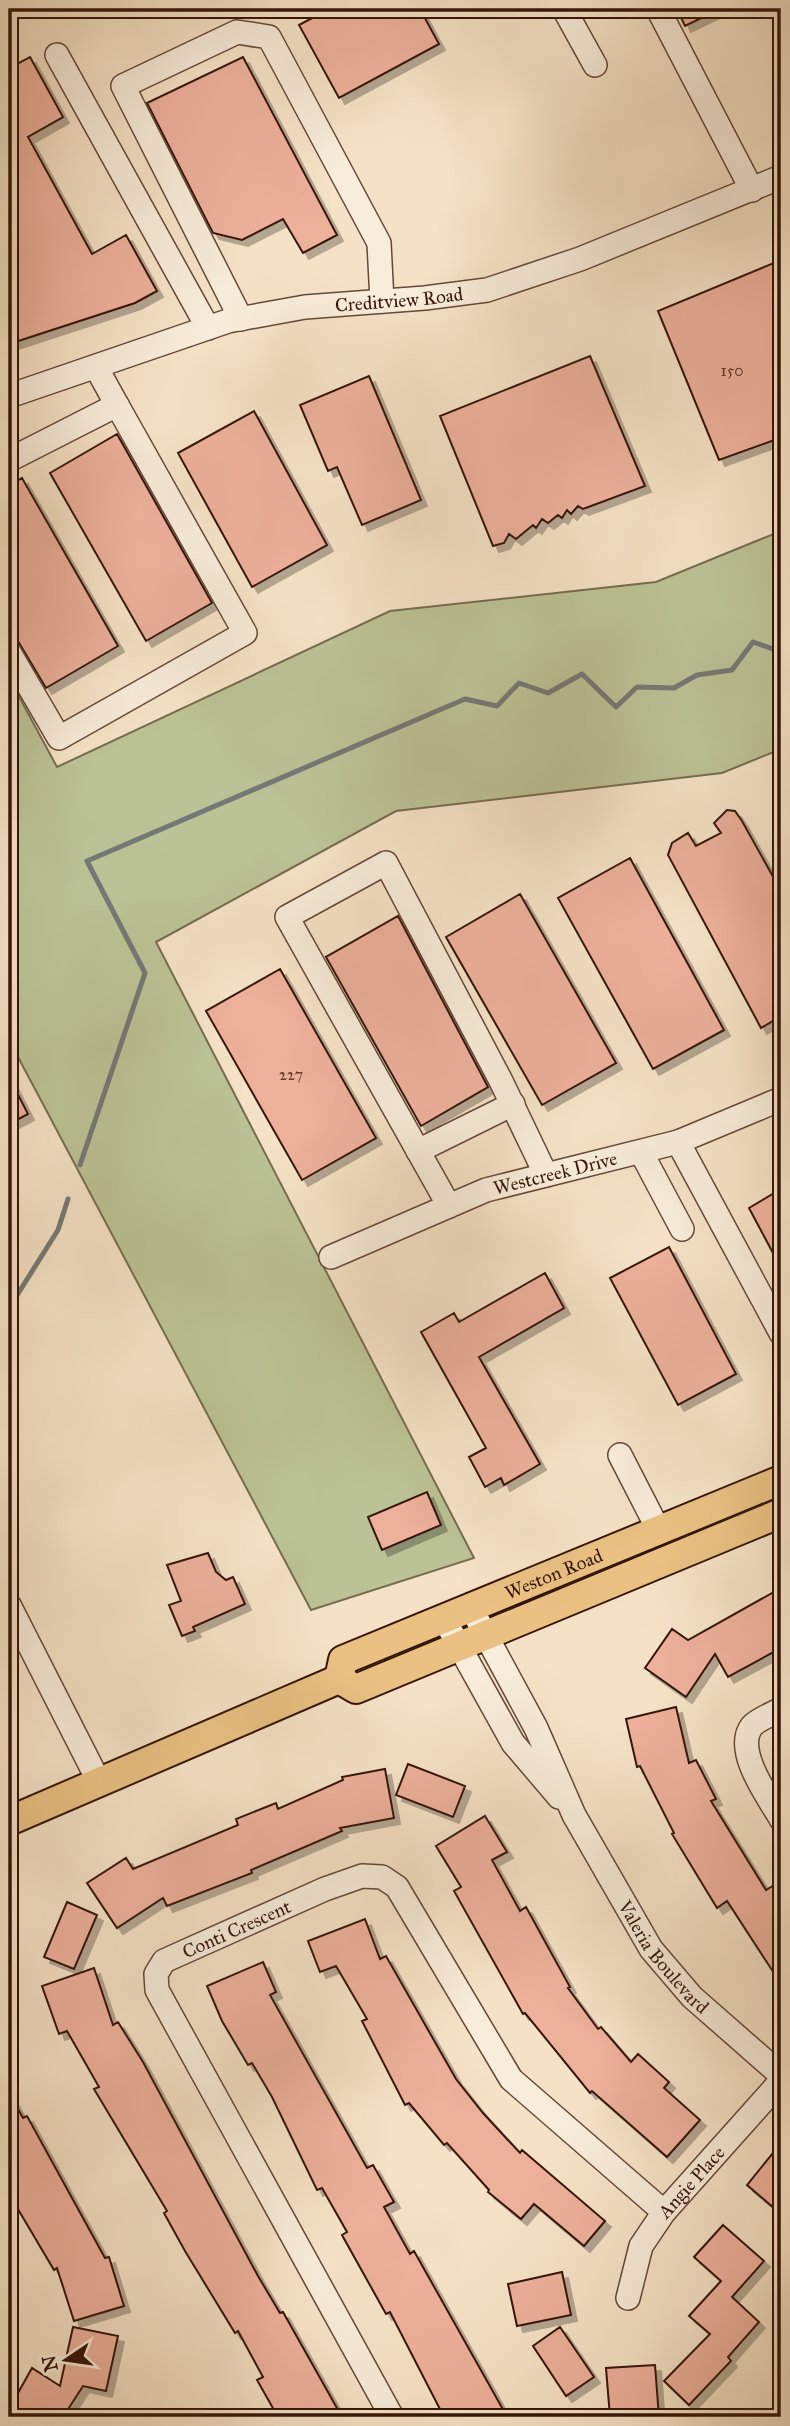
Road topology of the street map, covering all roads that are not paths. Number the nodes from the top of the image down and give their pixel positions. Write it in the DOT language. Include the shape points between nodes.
graph roads {
  1 [pos="564,9"];
  2 [pos="658,9"];
  3 [pos="57,55"];
  4 [pos="595,65"];
  5 [pos="781,177"];
  6 [pos="752,190"];
  7 [pos="382,301"];
  8 [pos="241,319"];
  9 [pos="208,328"];
  10 [pos="96,367"];
  11 [pos="9,396"];
  12 [pos="117,405"];
  13 [pos="9,460"];
  14 [pos="9,652"];
  15 [pos="781,1099"];
  16 [pos="513,1104"];
  17 [pos="678,1142"];
  18 [pos="418,1151"];
  19 [pos="640,1152"];
  20 [pos="547,1175"];
  21 [pos="449,1206"];
  22 [pos="682,1230"];
  23 [pos="331,1257"];
  24 [pos="781,1333"];
  25 [pos="620,1455"];
  26 [pos="781,1479"];
  27 [pos="781,1513"];
  28 [pos="658,1529"];
  29 [pos="9,1605"];
  30 [pos="470,1606"];
  31 [pos="443,1617"];
  32 [pos="485,1634"];
  33 [pos="459,1645"];
  34 [pos="339,1679"];
  35 [pos="781,1709"];
  36 [pos="100,1782"];
  37 [pos="574,1815"];
  38 [pos="781,1819"];
  39 [pos="9,1821"];
  40 [pos="781,2075"];
  41 [pos="781,2081"];
  42 [pos="664,2212"];
  43 [pos="628,2298"];
  44 [pos="392,2417"];
  1 -- 4 [label="street"];
  2 -- 6 [label="street"];
  3 -- 9 [label="street"];
  5 -- 6 [label="street, Creditview Road"];
  6 -- 7 [label="street, Creditview Road" via="580,259 487,290"];
  7 -- 8 [label="street, Creditview Road" via="305,307"];
  7 -- 8 [label="street" via="379,243 269,37 237,32 123,86"];
  8 -- 9 [label="street, Creditview Road"];
  9 -- 10 [label="street, Creditview Road"];
  10 -- 11 [label="street, Creditview Road"];
  10 -- 12 [label="street"];
  12 -- 13 [label="street"];
  12 -- 14 [label="street" via="245,632 59,738"];
  15 -- 17 [label="street, Westcreek Drive"];
  16 -- 18 [label="street"];
  16 -- 18 [label="street" via="386,863 288,917"];
  16 -- 20 [label="street"];
  17 -- 19 [label="street, Westcreek Drive"];
  17 -- 24 [label="street"];
  18 -- 21 [label="street"];
  19 -- 20 [label="street, Westcreek Drive"];
  19 -- 22 [label="street"];
  20 -- 21 [label="street, Westcreek Drive" via="486,1190"];
  21 -- 23 [label="street, Westcreek Drive"];
  25 -- 28 [label="street"];
  26 -- 28 [label="main road, Weston Road"];
  27 -- 32 [label="main road, Weston Road"];
  28 -- 30 [label="main road, Weston Road"];
  29 -- 36 [label="street"];
  30 -- 31 [label="main road, Weston Road"];
  30 -- 32 [label="street, Valeria Boulevard"];
  31 -- 33 [label="street, Valeria Boulevard"];
  31 -- 34 [label="main road, Weston Road" via="343,1660"];
  32 -- 33 [label="main road, Weston Road"];
  32 -- 37 [label="street, Valeria Boulevard" via="536,1728"];
  33 -- 34 [label="main road, Weston Road" via="356,1689"];
  33 -- 37 [label="street, Valeria Boulevard" via="513,1743"];
  34 -- 36 [label="main road"];
  35 -- 38 [label="street" via="752,1725 747,1737 754,1773"];
  36 -- 39 [label="main road"];
  37 -- 40 [label="street, Valeria Boulevard" via="664,1966 692,1997"];
  41 -- 42 [label="street, Angie Place"];
  42 -- 43 [label="street, Angie Place" via="641,2246"];
  42 -- 44 [label="street, Conti Crescent" via="511,2079 397,1887 382,1877 362,1875 325,1889 164,1961 156,1974 157,1990"];
}
